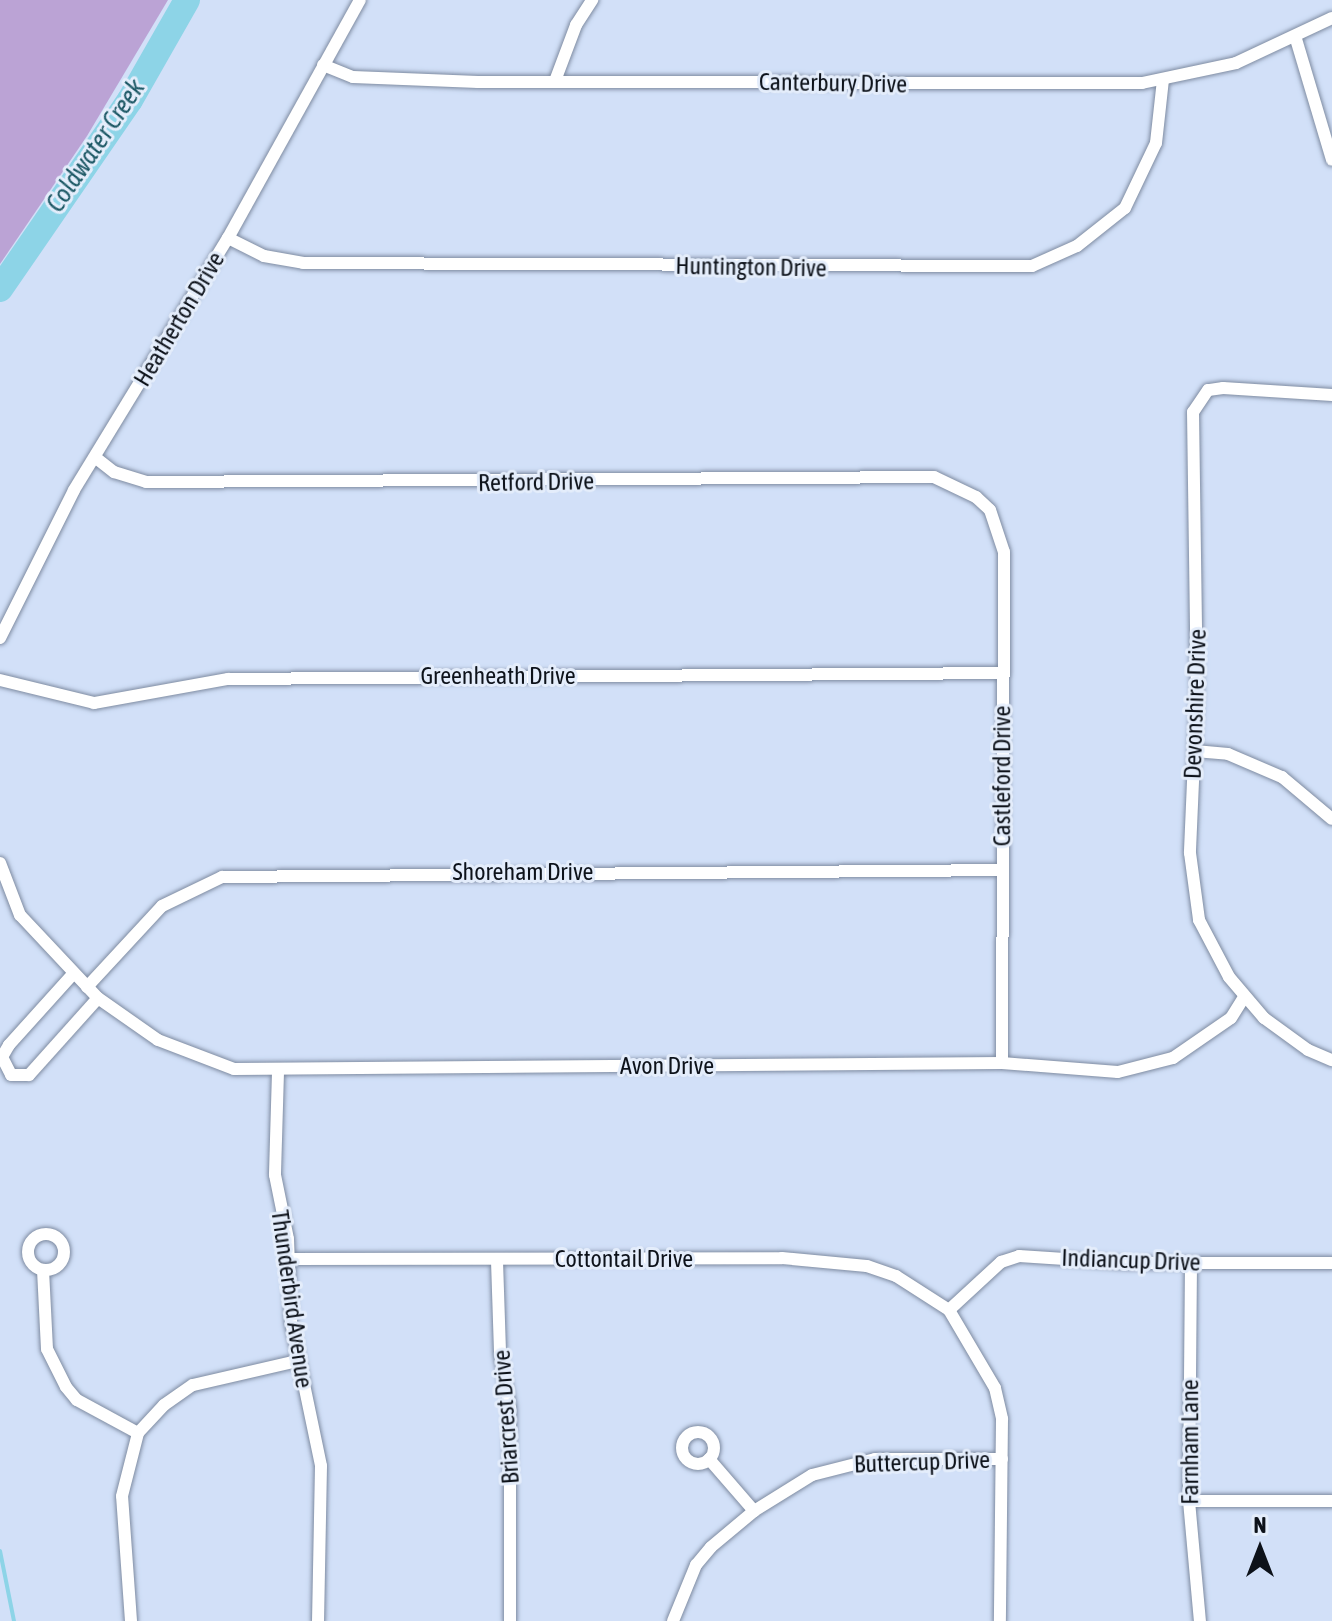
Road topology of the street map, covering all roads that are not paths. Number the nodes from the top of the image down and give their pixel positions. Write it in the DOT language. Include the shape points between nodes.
graph roads {
  1 [pos="360,0"];
  2 [pos="592,0"];
  3 [pos="1332,18"];
  4 [pos="1296,39"];
  5 [pos="323,65"];
  6 [pos="1163,80"];
  7 [pos="555,81"];
  8 [pos="1332,160"];
  9 [pos="228,238"];
  10 [pos="1332,395"];
  11 [pos="96,458"];
  12 [pos="976,497"];
  13 [pos="0,638"];
  14 [pos="1002,673"];
  15 [pos="0,680"];
  16 [pos="1195,751"];
  17 [pos="1332,819"];
  18 [pos="0,863"];
  19 [pos="1001,870"];
  20 [pos="73,974"];
  21 [pos="87,987"];
  22 [pos="1244,997"];
  23 [pos="98,998"];
  24 [pos="1332,1060"];
  25 [pos="1002,1063"];
  26 [pos="278,1072"];
  27 [pos="288,1259"];
  28 [pos="497,1261"];
  29 [pos="1191,1263"];
  30 [pos="1332,1263"];
  31 [pos="43,1270"];
  32 [pos="949,1310"];
  33 [pos="297,1361"];
  34 [pos="138,1433"];
  35 [pos="709,1459"];
  36 [pos="1002,1459"];
  37 [pos="1189,1501"];
  38 [pos="1332,1501"];
  39 [pos="754,1511"];
  40 [pos="131,1621"];
  41 [pos="318,1621"];
  42 [pos="510,1621"];
  43 [pos="673,1621"];
  44 [pos="1000,1621"];
  45 [pos="1200,1621"];
  1 -- 5 [label="street, Heatherton Drive"];
  2 -- 7 [label="street" via="571,36"];
  3 -- 4 [label="street, Canterbury Drive"];
  4 -- 6 [label="street, Canterbury Drive" via="1236,63"];
  4 -- 8 [label="street"];
  5 -- 7 [label="street, Canterbury Drive" via="353,77"];
  5 -- 9 [label="street, Heatherton Drive"];
  6 -- 7 [label="street, Canterbury Drive"];
  6 -- 9 [label="street, Huntington Drive" via="1156,143 1125,208 1077,246 1032,266 303,263 264,256"];
  9 -- 11 [label="street, Heatherton Drive"];
  10 -- 16 [label="street, Devonshire Drive" via="1223,388 1199,399 1191,427"];
  11 -- 12 [label="street, Retford Drive" via="114,472 146,482 934,477"];
  11 -- 13 [label="street, Heatherton Drive" via="74,490"];
  12 -- 14 [label="street, Castleford Drive" via="990,510 1004,552"];
  14 -- 15 [label="street, Greenheath Drive" via="228,679 94,703"];
  14 -- 19 [label="street, Castleford Drive"];
  16 -- 17 [label="street" via="1228,754 1282,777"];
  16 -- 22 [label="street, Devonshire Drive" via="1190,884 1208,940"];
  18 -- 20 [label="street" via="20,915"];
  19 -- 21 [label="street, Shoreham Drive" via="222,877 162,906"];
  19 -- 25 [label="street, Castleford Drive"];
  20 -- 21 [label="street"];
  20 -- 23 [label="street" via="9,1045 2,1057 11,1075 29,1075"];
  21 -- 23 [label="street, Avon Drive"];
  22 -- 24 [label="street, Devonshire Drive" via="1289,1037"];
  22 -- 25 [label="street, Avon Drive" via="1212,1033 1149,1067 1091,1074"];
  23 -- 26 [label="street, Avon Drive" via="131,1024 187,1053 234,1069"];
  25 -- 26 [label="street, Avon Drive"];
  26 -- 27 [label="street, Thunderbird Avenue" via="275,1175"];
  27 -- 28 [label="street, Cottontail Drive"];
  27 -- 33 [label="street, Thunderbird Avenue"];
  28 -- 32 [label="street, Cottontail Drive" via="830,1260 896,1276"];
  28 -- 42 [label="street, Briarcrest Drive" via="500,1353 510,1408"];
  29 -- 30 [label="street, Indiancup Drive"];
  29 -- 32 [label="street, Indiancup Drive" via="1009,1258"];
  29 -- 37 [label="street, Farnham Lane"];
  31 -- 34 [label="street" via="47,1349 66,1387 77,1400"];
  32 -- 36 [label="street" via="995,1388"];
  33 -- 34 [label="street" via="193,1385"];
  33 -- 41 [label="street, Thunderbird Avenue" via="321,1466"];
  34 -- 40 [label="street" via="122,1496"];
  35 -- 39 [label="street"];
  36 -- 39 [label="street, Buttercup Drive" via="844,1464 812,1475"];
  36 -- 44 [label="street"];
  37 -- 38 [label="street"];
  37 -- 45 [label="street, Farnham Lane"];
  39 -- 43 [label="street, Buttercup Drive" via="696,1565"];
}
